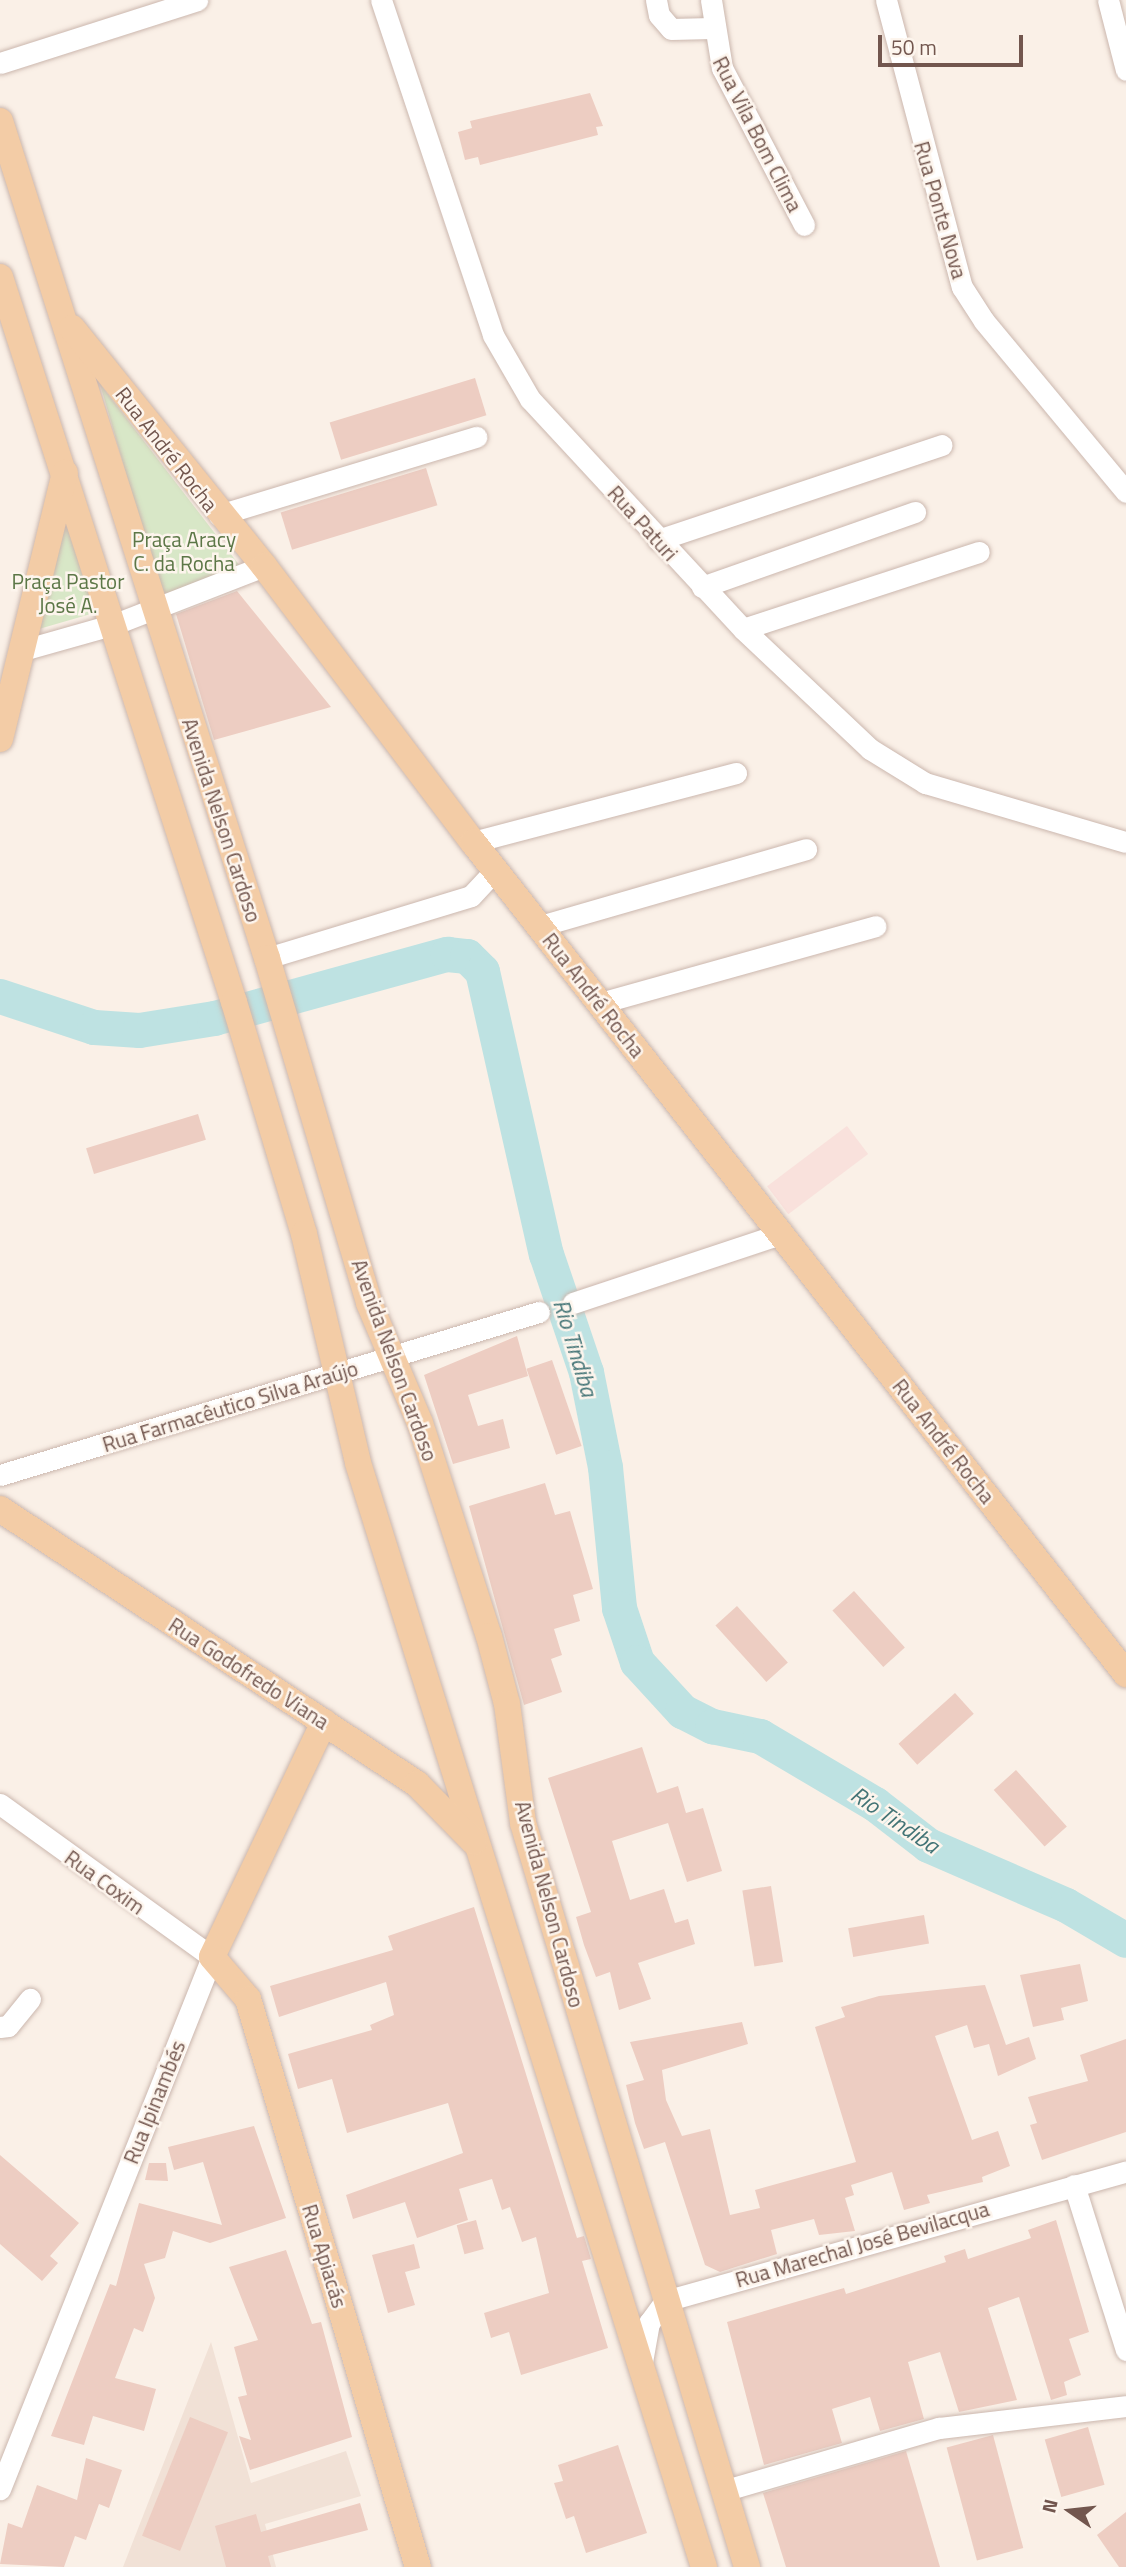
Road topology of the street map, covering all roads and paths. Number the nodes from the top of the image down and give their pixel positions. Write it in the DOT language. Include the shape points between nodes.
graph roads {
  1 [pos="197,0"];
  2 [pos="382,0"];
  3 [pos="656,0"];
  4 [pos="711,0"];
  5 [pos="886,0"];
  6 [pos="1108,0"];
  7 [pos="712,28"];
  8 [pos="0,63"];
  9 [pos="1126,70"];
  10 [pos="0,121"];
  11 [pos="804,225"];
  12 [pos="0,277"];
  13 [pos="62,315"];
  14 [pos="476,437"];
  15 [pos="942,445"];
  16 [pos="65,468"];
  17 [pos="1126,492"];
  18 [pos="915,512"];
  19 [pos="219,515"];
  20 [pos="657,540"];
  21 [pos="979,552"];
  22 [pos="264,566"];
  23 [pos="702,587"];
  24 [pos="155,609"];
  25 [pos="115,624"];
  26 [pos="743,629"];
  27 [pos="23,650"];
  28 [pos="6,683"];
  29 [pos="0,739"];
  30 [pos="736,773"];
  31 [pos="473,842"];
  32 [pos="1126,842"];
  33 [pos="806,849"];
  34 [pos="495,870"];
  35 [pos="540,926"];
  36 [pos="875,926"];
  37 [pos="267,958"];
  38 [pos="600,1003"];
  39 [pos="781,1234"];
  40 [pos="573,1303"];
  41 [pos="539,1312"];
  42 [pos="391,1357"];
  43 [pos="339,1374"];
  44 [pos="0,1475"];
  45 [pos="0,1509"];
  46 [pos="1126,1674"];
  47 [pos="324,1723"];
  48 [pos="0,1804"];
  49 [pos="484,1855"];
  50 [pos="212,1957"];
  51 [pos="30,1999"];
  52 [pos="0,2027"];
  53 [pos="1126,2171"];
  54 [pos="1074,2185"];
  55 [pos="665,2301"];
  56 [pos="1126,2350"];
  57 [pos="642,2364"];
  58 [pos="1126,2406"];
  59 [pos="0,2489"];
  60 [pos="723,2491"];
  61 [pos="689,2513"];
  62 [pos="418,2567"];
  63 [pos="684,2567"];
  64 [pos="704,2567"];
  65 [pos="747,2567"];
  1 -- 8 [label="street"];
  2 -- 20 [label="street, Rua Paturi" via="493,335 530,399"];
  3 -- 7 [label="street" via="659,15 671,29"];
  4 -- 7 [label="street, Rua Vila Bom Clima"];
  5 -- 17 [label="street, Rua Ponte Nova" via="962,287"];
  6 -- 9 [label="street"];
  7 -- 11 [label="street, Rua Vila Bom Clima" via="722,68"];
  10 -- 13 [label="main road, Avenida Nelson Cardoso"];
  12 -- 16 [label="main road, Avenida Nelson Cardoso"];
  13 -- 19 [label="main road, Rua André Rocha"];
  13 -- 24 [label="main road, Avenida Nelson Cardoso"];
  14 -- 19 [label="street"];
  15 -- 20 [label="street"];
  16 -- 25 [label="main road, Avenida Nelson Cardoso"];
  16 -- 27 [label="main road"];
  18 -- 23 [label="street"];
  19 -- 22 [label="main road, Rua André Rocha"];
  20 -- 23 [label="street, Rua Paturi"];
  21 -- 26 [label="street"];
  22 -- 24 [label="street"];
  22 -- 31 [label="main road, Rua André Rocha"];
  23 -- 26 [label="street, Rua Paturi"];
  24 -- 25 [label="street"];
  24 -- 37 [label="main road, Avenida Nelson Cardoso"];
  25 -- 27 [label="street"];
  25 -- 43 [label="main road, Avenida Nelson Cardoso" via="304,1234"];
  26 -- 32 [label="street, Rua Paturi" via="870,749 925,783"];
  27 -- 28 [label="main road"];
  28 -- 29 [label="main road"];
  30 -- 31 [label="street"];
  31 -- 34 [label="main road, Rua André Rocha"];
  33 -- 35 [label="street"];
  34 -- 35 [label="main road, Rua André Rocha"];
  34 -- 37 [label="street" via="471,896"];
  35 -- 38 [label="main road, Rua André Rocha"];
  36 -- 38 [label="street"];
  37 -- 42 [label="main road, Avenida Nelson Cardoso" via="369,1303"];
  38 -- 39 [label="main road, Rua André Rocha"];
  39 -- 40 [label="street"];
  39 -- 46 [label="main road, Rua André Rocha"];
  41 -- 42 [label="street, Rua Farmacêutico Silva Araújo"];
  42 -- 43 [label="street, Rua Farmacêutico Silva Araújo"];
  42 -- 55 [label="main road, Avenida Nelson Cardoso" via="420,1423 489,1636 507,1704 523,1824"];
  43 -- 44 [label="street, Rua Farmacêutico Silva Araújo"];
  43 -- 49 [label="main road, Avenida Nelson Cardoso" via="362,1476"];
  45 -- 47 [label="main road, Rua Godofredo Viana"];
  47 -- 49 [label="main road, Rua Godofredo Viana" via="429,1793"];
  47 -- 50 [label="main road, Rua Ipinambés"];
  48 -- 50 [label="street, Rua Coxim"];
  49 -- 57 [label="main road, Avenida Nelson Cardoso"];
  50 -- 59 [label="street, Rua Ipinambés"];
  50 -- 62 [label="main road, Rua Apiacás" via="248,1999"];
  51 -- 52 [label="street" via="8,2026"];
  53 -- 54 [label="street, Rua Marechal José Bevilacqua"];
  54 -- 55 [label="street, Rua Marechal José Bevilacqua"];
  54 -- 56 [label="street"];
  55 -- 57 [label="street" via="649,2323"];
  55 -- 60 [label="main road, Avenida Nelson Cardoso"];
  57 -- 61 [label="main road, Avenida Nelson Cardoso"];
  58 -- 60 [label="street" via="939,2428"];
  60 -- 65 [label="main road, Avenida Nelson Cardoso"];
  61 -- 63 [label="main road" via="691,2544"];
  61 -- 64 [label="main road, Avenida Nelson Cardoso"];
}
